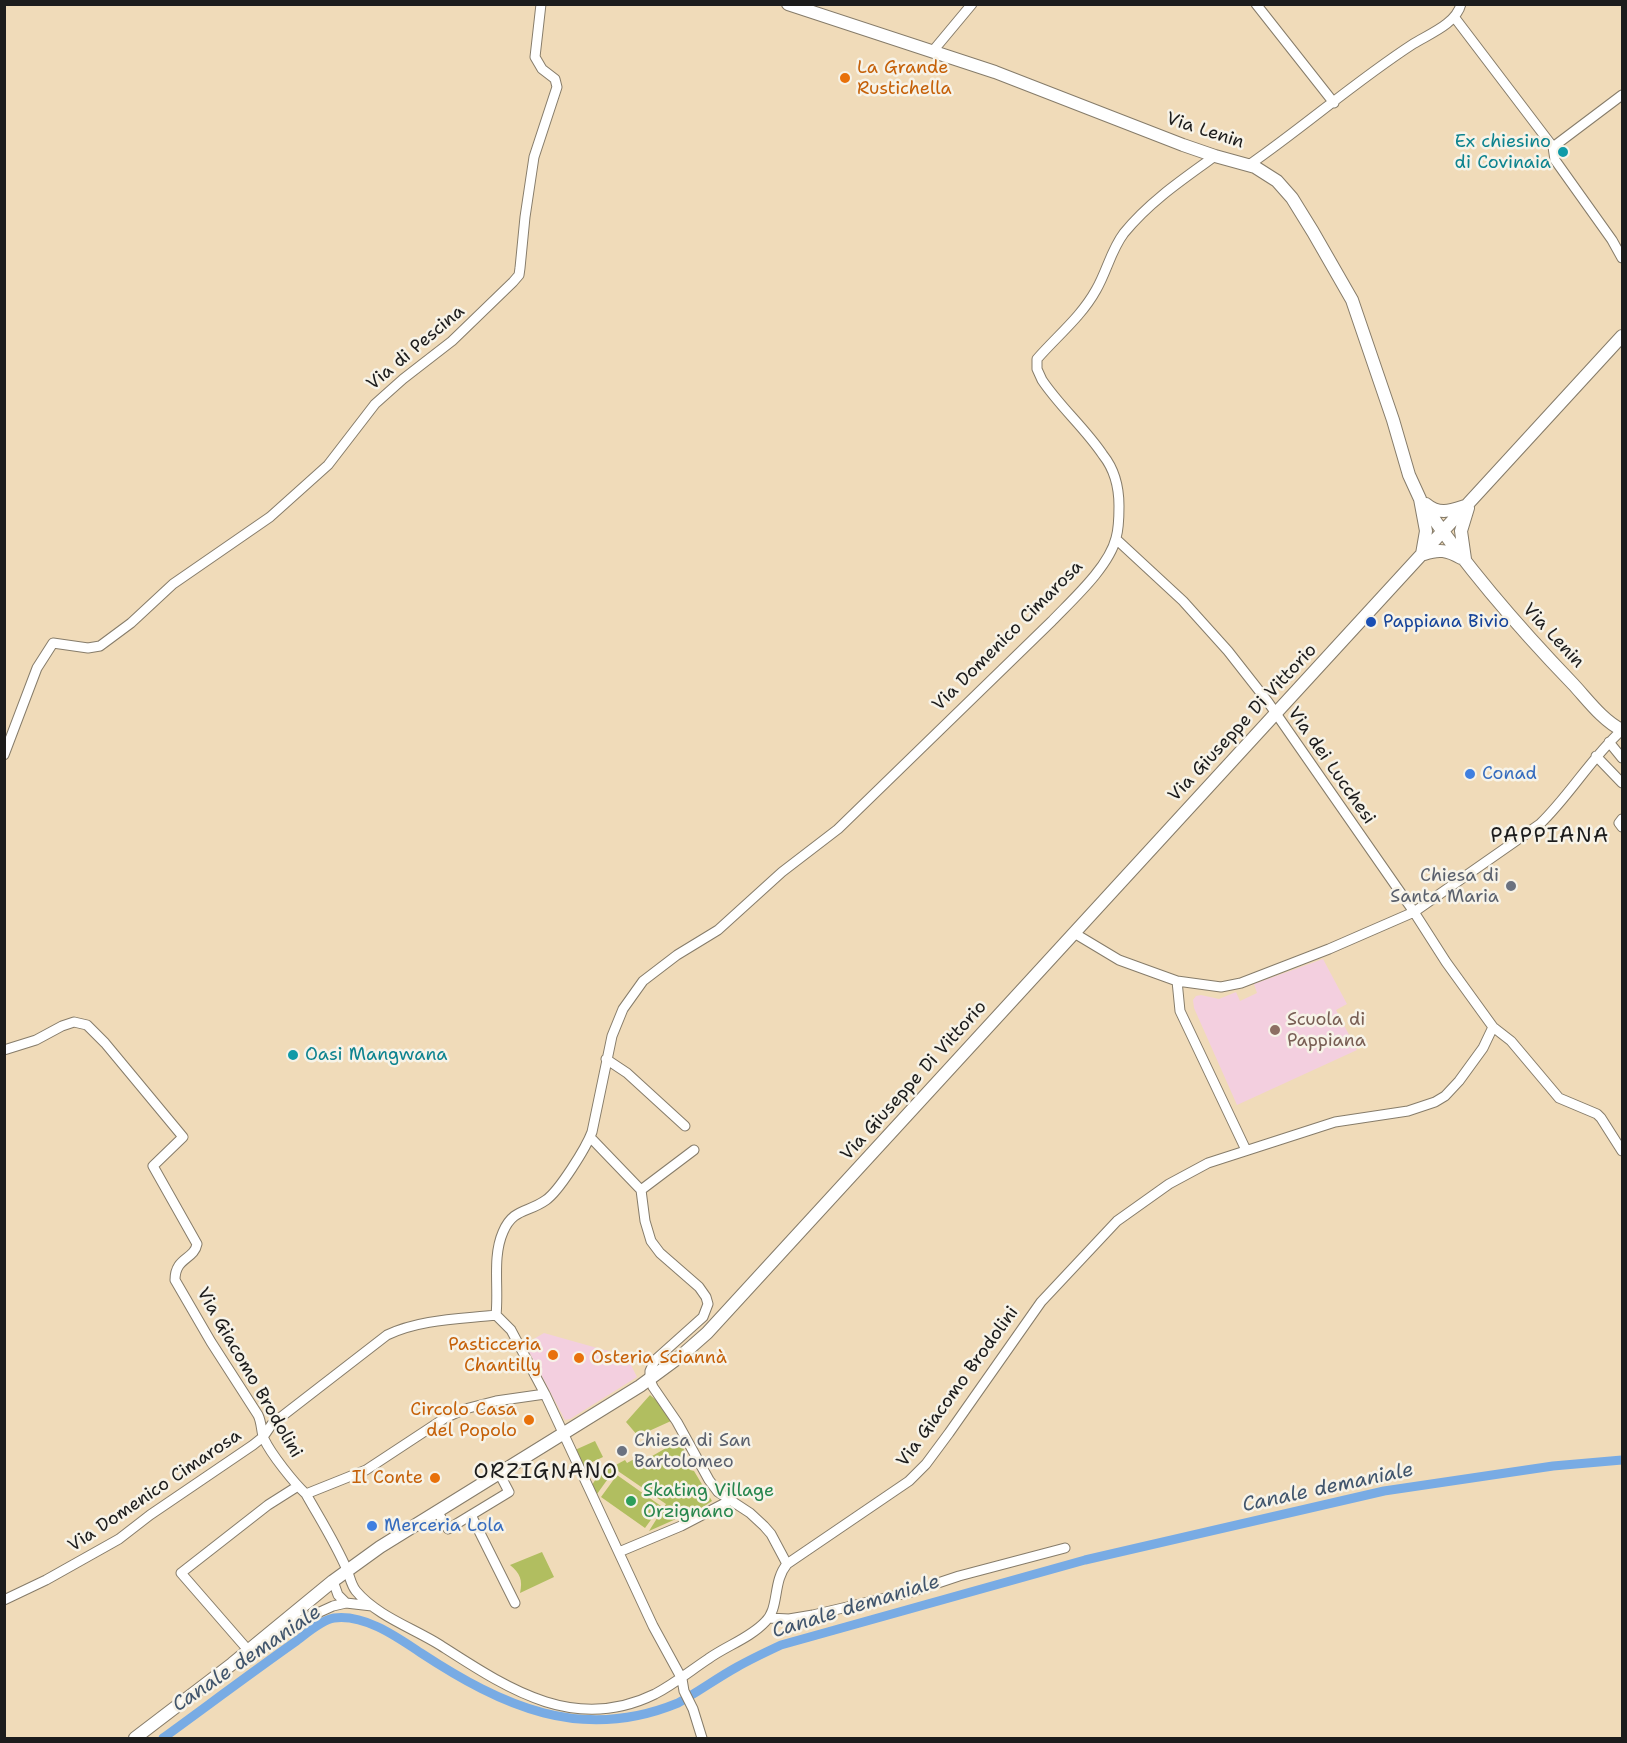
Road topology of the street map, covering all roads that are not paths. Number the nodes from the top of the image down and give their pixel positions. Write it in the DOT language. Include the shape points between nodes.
graph roads {
  1 [pos="542,4"];
  2 [pos="788,4"];
  3 [pos="972,4"];
  4 [pos="1256,4"];
  5 [pos="1458,11"];
  6 [pos="932,52"];
  7 [pos="1623,94"];
  8 [pos="1334,103"];
  9 [pos="1553,147"];
  10 [pos="1215,156"];
  11 [pos="1249,165"];
  12 [pos="1623,258"];
  13 [pos="1623,336"];
  14 [pos="1419,499"];
  15 [pos="1469,504"];
  16 [pos="1442,532"];
  17 [pos="1116,539"];
  18 [pos="1422,555"];
  19 [pos="1465,560"];
  20 [pos="1275,715"];
  21 [pos="1622,730"];
  22 [pos="1609,742"];
  23 [pos="4,755"];
  24 [pos="1596,756"];
  25 [pos="1623,758"];
  26 [pos="1623,783"];
  27 [pos="1623,819"];
  28 [pos="1623,827"];
  29 [pos="1414,912"];
  30 [pos="1074,933"];
  31 [pos="1177,981"];
  32 [pos="1493,1027"];
  33 [pos="4,1050"];
  34 [pos="606,1059"];
  35 [pos="686,1126"];
  36 [pos="590,1137"];
  37 [pos="694,1150"];
  38 [pos="1246,1150"];
  39 [pos="1623,1151"];
  40 [pos="642,1190"];
  41 [pos="496,1315"];
  42 [pos="650,1380"];
  43 [pos="545,1394"];
  44 [pos="564,1433"];
  45 [pos="263,1437"];
  46 [pos="499,1473"];
  47 [pos="298,1486"];
  48 [pos="306,1494"];
  49 [pos="729,1501"];
  50 [pos="437,1511"];
  51 [pos="471,1515"];
  52 [pos="1065,1548"];
  53 [pos="619,1552"];
  54 [pos="787,1564"];
  55 [pos="347,1571"];
  56 [pos="333,1581"];
  57 [pos="4,1600"];
  58 [pos="346,1603"];
  59 [pos="515,1603"];
  60 [pos="372,1606"];
  61 [pos="769,1618"];
  62 [pos="263,1638"];
  63 [pos="248,1650"];
  64 [pos="682,1679"];
  65 [pos="135,1738"];
  66 [pos="702,1738"];
  1 -- 23 [label="street, Via di Pescina" via="535,57 555,79 557,87 532,167 519,275 452,341 375,404 327,465 270,517 172,584 100,646 53,643 37,668"];
  2 -- 6 [label="main road, Via Lenin"];
  3 -- 6 [label="street"];
  4 -- 8 [label="street"];
  5 -- 8 [label="street"];
  5 -- 9 [label="street"];
  6 -- 10 [label="main road, Via Lenin"];
  7 -- 9 [label="street"];
  8 -- 11 [label="street"];
  9 -- 12 [label="street" via="1555,160"];
  10 -- 11 [label="main road, Via Lenin"];
  10 -- 17 [label="street, Via Domenico Cimarosa" via="1167,191 1126,231 1088,303 1037,359 1037,369 1046,386 1112,468 1119,499"];
  11 -- 14 [label="main road, Via Lenin" via="1285,189 1346,287"];
  13 -- 15 [label="main road, Via Giuseppe Di Vittorio"];
  14 -- 15 [label="main road" via="1442,512"];
  14 -- 16 [label="main road, Via Lenin"];
  14 -- 18 [label="main road, Via Lenin" via="1426,531"];
  15 -- 16 [label="main road, Via Giuseppe Di Vittorio"];
  15 -- 19 [label="main road" via="1461,531"];
  16 -- 18 [label="main road, Via Giuseppe Di Vittorio"];
  16 -- 19 [label="main road, Via Lenin"];
  17 -- 20 [label="street, Via dei Lucchesi" via="1183,601 1228,651"];
  17 -- 34 [label="street, Via Domenico Cimarosa" via="1083,588 838,829 782,872 718,930 643,981 623,1009"];
  18 -- 19 [label="main road" via="1446,550"];
  18 -- 20 [label="main road, Via Giuseppe Di Vittorio"];
  19 -- 21 [label="main road, Via Lenin" via="1550,661"];
  20 -- 29 [label="street, Via dei Lucchesi"];
  20 -- 30 [label="main road, Via Giuseppe Di Vittorio"];
  21 -- 22 [label="street"];
  22 -- 24 [label="street"];
  22 -- 25 [label="street"];
  24 -- 26 [label="street"];
  24 -- 29 [label="street" via="1540,824"];
  27 -- 28 [label="street" via="1619,823"];
  29 -- 31 [label="street" via="1241,983 1221,987"];
  29 -- 32 [label="street"];
  30 -- 31 [label="street" via="1119,960"];
  30 -- 42 [label="main road, Via Giuseppe Di Vittorio" via="720,1320"];
  31 -- 38 [label="street" via="1180,1011"];
  32 -- 38 [label="street, Via Giacomo Brodolini" via="1459,1081 1435,1102 1408,1111 1335,1122"];
  32 -- 39 [label="street" via="1511,1041 1559,1098 1597,1114"];
  33 -- 45 [label="street, Via Giacomo Brodolini" via="74,1022 87,1025 183,1137 153,1166 197,1244 179,1264 175,1280 258,1415"];
  34 -- 35 [label="street"];
  34 -- 36 [label="street, Via Domenico Cimarosa"];
  36 -- 40 [label="street"];
  36 -- 41 [label="street, Via Domenico Cimarosa" via="551,1196 515,1215 506,1226 498,1250"];
  37 -- 40 [label="street"];
  38 -- 54 [label="street, Via Giacomo Brodolini" via="1196,1168 1117,1221 1041,1302 916,1474"];
  40 -- 42 [label="street" via="651,1241 699,1287 708,1304 703,1317 655,1360"];
  41 -- 43 [label="street" via="511,1329"];
  41 -- 45 [label="street, Via Domenico Cimarosa" via="398,1329 272,1424"];
  42 -- 44 [label="main road, Via Giuseppe Di Vittorio"];
  42 -- 49 [label="street" via="709,1480"];
  43 -- 44 [label="street"];
  43 -- 48 [label="street" via="465,1408 366,1470"];
  44 -- 46 [label="main road, Via Giuseppe Di Vittorio"];
  44 -- 53 [label="street"];
  45 -- 47 [label="street, Via Giacomo Brodolini"];
  45 -- 57 [label="street, Via Domenico Cimarosa" via="119,1539"];
  46 -- 50 [label="main road, Via Giuseppe Di Vittorio"];
  46 -- 51 [label="street" via="509,1492"];
  47 -- 48 [label="street, Via Giacomo Brodolini"];
  47 -- 63 [label="street" via="181,1573"];
  48 -- 55 [label="street, Via Giacomo Brodolini"];
  49 -- 53 [label="street"];
  49 -- 54 [label="street" via="764,1526"];
  50 -- 51 [label="street" via="448,1528"];
  50 -- 55 [label="main road, Via Giuseppe Di Vittorio"];
  51 -- 59 [label="street"];
  52 -- 61 [label="street" via="889,1597 789,1619"];
  53 -- 64 [label="street"];
  54 -- 61 [label="street" via="778,1580"];
  55 -- 56 [label="main road, Via Giuseppe Di Vittorio"];
  55 -- 60 [label="street, Via Giacomo Brodolini" via="355,1590"];
  56 -- 58 [label="street"];
  56 -- 62 [label="main road, Via Giuseppe Di Vittorio"];
  58 -- 60 [label="street"];
  58 -- 62 [label="street"];
  60 -- 64 [label="street, Via Giacomo Brodolini" via="500,1683 563,1707 612,1708 654,1695"];
  61 -- 64 [label="street, Via Giacomo Brodolini"];
  62 -- 63 [label="main road, Via Giuseppe Di Vittorio"];
  63 -- 65 [label="main road, Via Giuseppe Di Vittorio"];
  64 -- 66 [label="street"];
}
